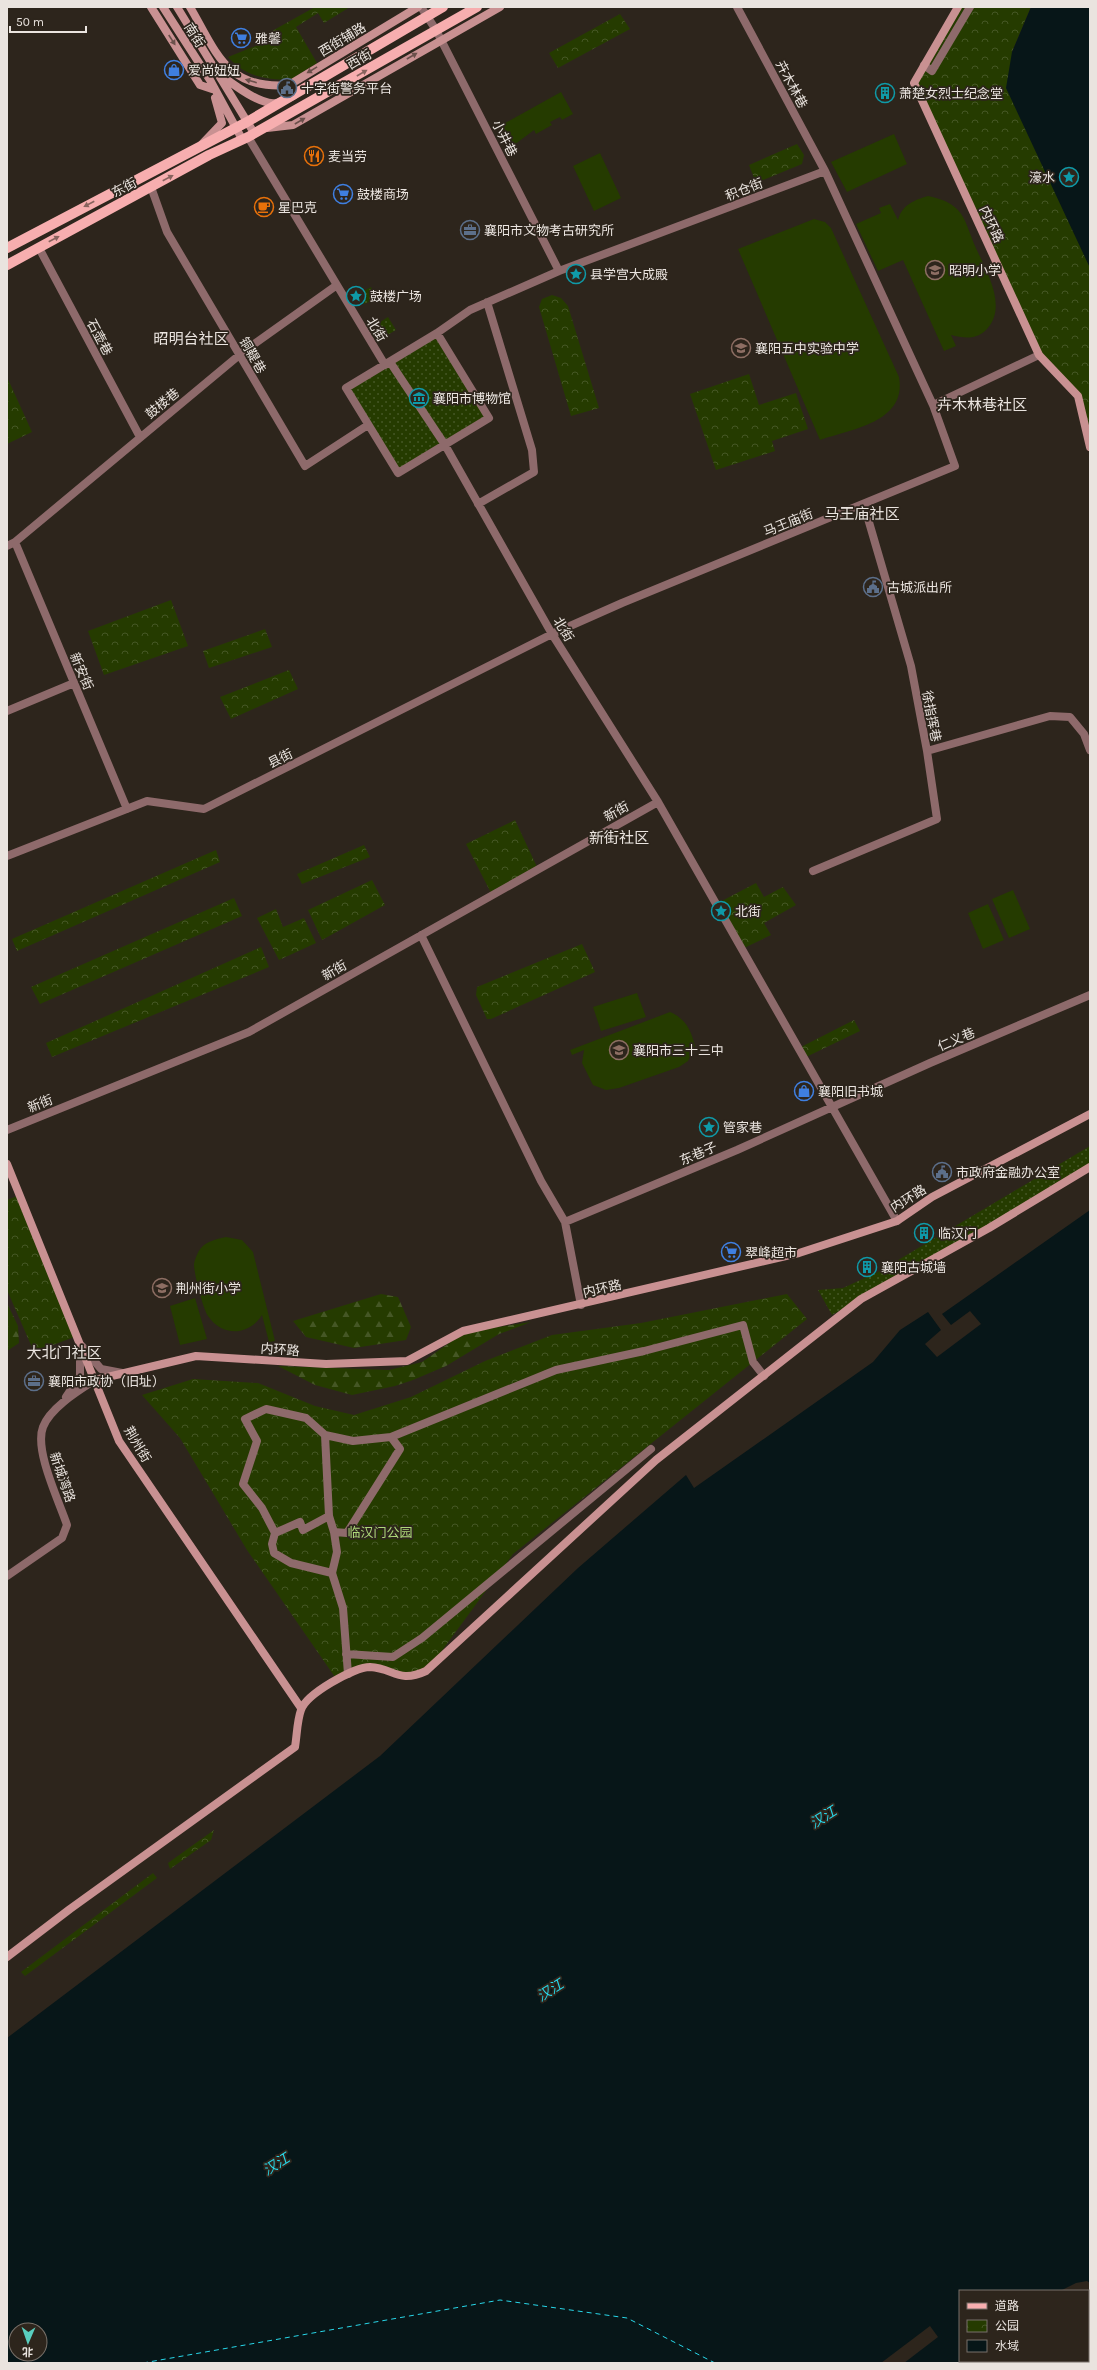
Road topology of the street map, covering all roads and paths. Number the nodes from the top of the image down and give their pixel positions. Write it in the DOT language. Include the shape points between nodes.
graph roads {
  1 [pos="151,7"];
  2 [pos="163,7"];
  3 [pos="177,7"];
  4 [pos="190,7"];
  5 [pos="418,7"];
  6 [pos="421,7"];
  7 [pos="443,7"];
  8 [pos="476,7"];
  9 [pos="500,7"];
  10 [pos="737,7"];
  11 [pos="958,7"];
  12 [pos="970,7"];
  13 [pos="427,16"];
  14 [pos="436,30"];
  15 [pos="441,40"];
  16 [pos="924,65"];
  17 [pos="218,73"];
  18 [pos="210,80"];
  19 [pos="289,85"];
  20 [pos="212,89"];
  21 [pos="294,96"];
  22 [pos="247,122"];
  23 [pos="235,128"];
  24 [pos="252,134"];
  25 [pos="202,144"];
  26 [pos="825,171"];
  27 [pos="151,187"];
  28 [pos="7,248"];
  29 [pos="39,248"];
  30 [pos="7,264"];
  31 [pos="560,271"];
  32 [pos="337,285"];
  33 [pos="487,302"];
  34 [pos="437,333"];
  35 [pos="239,355"];
  36 [pos="1039,355"];
  37 [pos="387,363"];
  38 [pos="933,405"];
  39 [pos="368,425"];
  40 [pos="140,437"];
  41 [pos="445,445"];
  42 [pos="1090,448"];
  43 [pos="478,504"];
  44 [pos="864,504"];
  45 [pos="15,542"];
  46 [pos="7,546"];
  47 [pos="552,634"];
  48 [pos="74,683"];
  49 [pos="7,711"];
  50 [pos="1090,750"];
  51 [pos="927,751"];
  52 [pos="658,802"];
  53 [pos="127,809"];
  54 [pos="7,856"];
  55 [pos="813,870"];
  56 [pos="421,935"];
  57 [pos="1090,995"];
  58 [pos="832,1107"];
  59 [pos="1090,1114"];
  60 [pos="7,1130"];
  61 [pos="7,1164"];
  62 [pos="1090,1167"];
  63 [pos="897,1221"];
  64 [pos="565,1222"];
  65 [pos="581,1305"];
  66 [pos="80,1344"];
  67 [pos="122,1373"];
  68 [pos="764,1376"];
  69 [pos="95,1380"];
  70 [pos="64,1401"];
  71 [pos="325,1435"];
  72 [pos="391,1437"];
  73 [pos="651,1449"];
  74 [pos="329,1516"];
  75 [pos="334,1532"];
  76 [pos="275,1533"];
  77 [pos="332,1573"];
  78 [pos="7,1576"];
  79 [pos="346,1654"];
  80 [pos="348,1674"];
  81 [pos="301,1708"];
  82 [pos="7,1957"];
  1 -- 20 [label="street, one-way" via="200,85"];
  2 -- 18 [label="street, 南街"];
  3 -- 17 [label="street, 南街"];
  19 -- 4 [label="street, one-way" via="270,86 244,79 226,68"];
  5 -- 19 [label="street, 西街辅路, one-way"];
  6 -- 13 [label="street, 小井巷"];
  7 -- 13 [label="main road, 西街"];
  8 -- 14 [label="main road, 西街"];
  9 -- 15 [label="street"];
  10 -- 26 [label="street, 卉木林巷"];
  11 -- 16 [label="street, 内环路"];
  12 -- 16 [label="street" via="932,71"];
  13 -- 14 [label="street, 小井巷"];
  13 -- 21 [label="main road, 西街"];
  14 -- 15 [label="street, 小井巷"];
  24 -- 14 [label="main road, 西街, one-way"];
  24 -- 15 [label="street, one-way" via="293,125"];
  15 -- 31 [label="street, 小井巷"];
  16 -- 36 [label="street, 内环路" via="914,83"];
  17 -- 21 [label="street" via="265,102 275,103"];
  17 -- 22 [label="street, 南街"];
  18 -- 20 [label="street"];
  18 -- 23 [label="street, 南街"];
  19 -- 21 [label="street"];
  20 -- 25 [label="street" via="222,123"];
  21 -- 22 [label="main road, 西街"];
  22 -- 23 [label="main road, 东街"];
  22 -- 24 [label="street, 南街"];
  23 -- 24 [label="street, 南街"];
  23 -- 25 [label="main road, 东街"];
  27 -- 24 [label="main road, 东街, one-way"];
  24 -- 32 [label="street, 北街"];
  25 -- 28 [label="main road, 东街, one-way"];
  26 -- 31 [label="street, 积仓街"];
  26 -- 38 [label="street"];
  29 -- 27 [label="main road, 东街, one-way"];
  27 -- 35 [label="street, 铜鞮巷" via="168,232"];
  29 -- 30 [label="main road, 东街"];
  29 -- 40 [label="street, 石壶巷"];
  31 -- 33 [label="street, 积仓街"];
  32 -- 35 [label="street, 鼓楼巷"];
  32 -- 37 [label="street, 北街"];
  33 -- 34 [label="street, 积仓街" via="470,310"];
  33 -- 43 [label="street" via="532,450 534,472"];
  34 -- 37 [label="street, 积仓街"];
  34 -- 41 [label="street" via="489,418"];
  35 -- 39 [label="street, 铜鞮巷" via="305,466"];
  35 -- 40 [label="street, 鼓楼巷"];
  36 -- 38 [label="street"];
  36 -- 42 [label="street, 内环路" via="1078,396"];
  37 -- 39 [label="street, 积仓街" via="346,388"];
  37 -- 41 [label="street, 北街"];
  38 -- 44 [label="street, 马王庙街" via="954,466"];
  39 -- 41 [label="street" via="398,473"];
  40 -- 45 [label="street, 鼓楼巷"];
  41 -- 43 [label="street, 北街"];
  43 -- 47 [label="street, 北街"];
  44 -- 47 [label="street, 马王庙街"];
  44 -- 51 [label="street, 徐指挥巷" via="911,666"];
  45 -- 46 [label="street, 鼓楼巷"];
  45 -- 48 [label="street, 新安街"];
  47 -- 52 [label="street, 北街"];
  47 -- 53 [label="street, 县街" via="204,809 147,801"];
  48 -- 49 [label="street"];
  48 -- 53 [label="street, 新安街"];
  50 -- 51 [label="street, 徐指挥巷" via="1084,734 1070,717 1050,716"];
  51 -- 55 [label="street" via="937,819"];
  52 -- 56 [label="street, 新街"];
  52 -- 58 [label="street, 北街"];
  53 -- 54 [label="street, 县街"];
  56 -- 60 [label="street, 新街" via="249,1032"];
  56 -- 64 [label="street" via="540,1181"];
  57 -- 58 [label="street, 仁义巷"];
  58 -- 63 [label="street, 北街"];
  58 -- 64 [label="street, 东巷子"];
  59 -- 63 [label="street, 内环路" via="932,1197"];
  61 -- 66 [label="street, 荆州街"];
  62 -- 68 [label="street" via="989,1228 861,1299"];
  63 -- 65 [label="street, 内环路" via="799,1253"];
  64 -- 65 [label="street"];
  65 -- 67 [label="street, 内环路" via="463,1331 407,1361 326,1364 196,1356"];
  66 -- 67 [label="street" via="101,1369"];
  66 -- 69 [label="street, 荆州街"];
  66 -- 70 [label="street" via="80,1376"];
  67 -- 69 [label="street, 内环路"];
  68 -- 72 [label="street" via="753,1362 743,1325 644,1351 556,1370"];
  68 -- 80 [label="street" via="656,1460 426,1671 414,1677 370,1667"];
  69 -- 70 [label="street, 新城湾路"];
  69 -- 81 [label="street, 荆州街" via="119,1441"];
  70 -- 78 [label="street, 新城湾路" via="43,1427 40,1447 66,1525 62,1538"];
  71 -- 72 [label="street" via="353,1441"];
  71 -- 74 [label="street"];
  71 -- 76 [label="street" via="306,1418 266,1409 245,1419 257,1441 243,1484 262,1508"];
  72 -- 75 [label="street" via="400,1449 347,1533"];
  73 -- 79 [label="street" via="393,1657"];
  74 -- 75 [label="street"];
  74 -- 76 [label="street" via="302,1530 300,1522"];
  75 -- 77 [label="street" via="337,1552"];
  76 -- 77 [label="street" via="272,1544 274,1553 291,1563"];
  77 -- 79 [label="street" via="343,1608"];
  79 -- 80 [label="street"];
  80 -- 81 [label="street" via="320,1690"];
  81 -- 82 [label="street" via="295,1747"];
}
